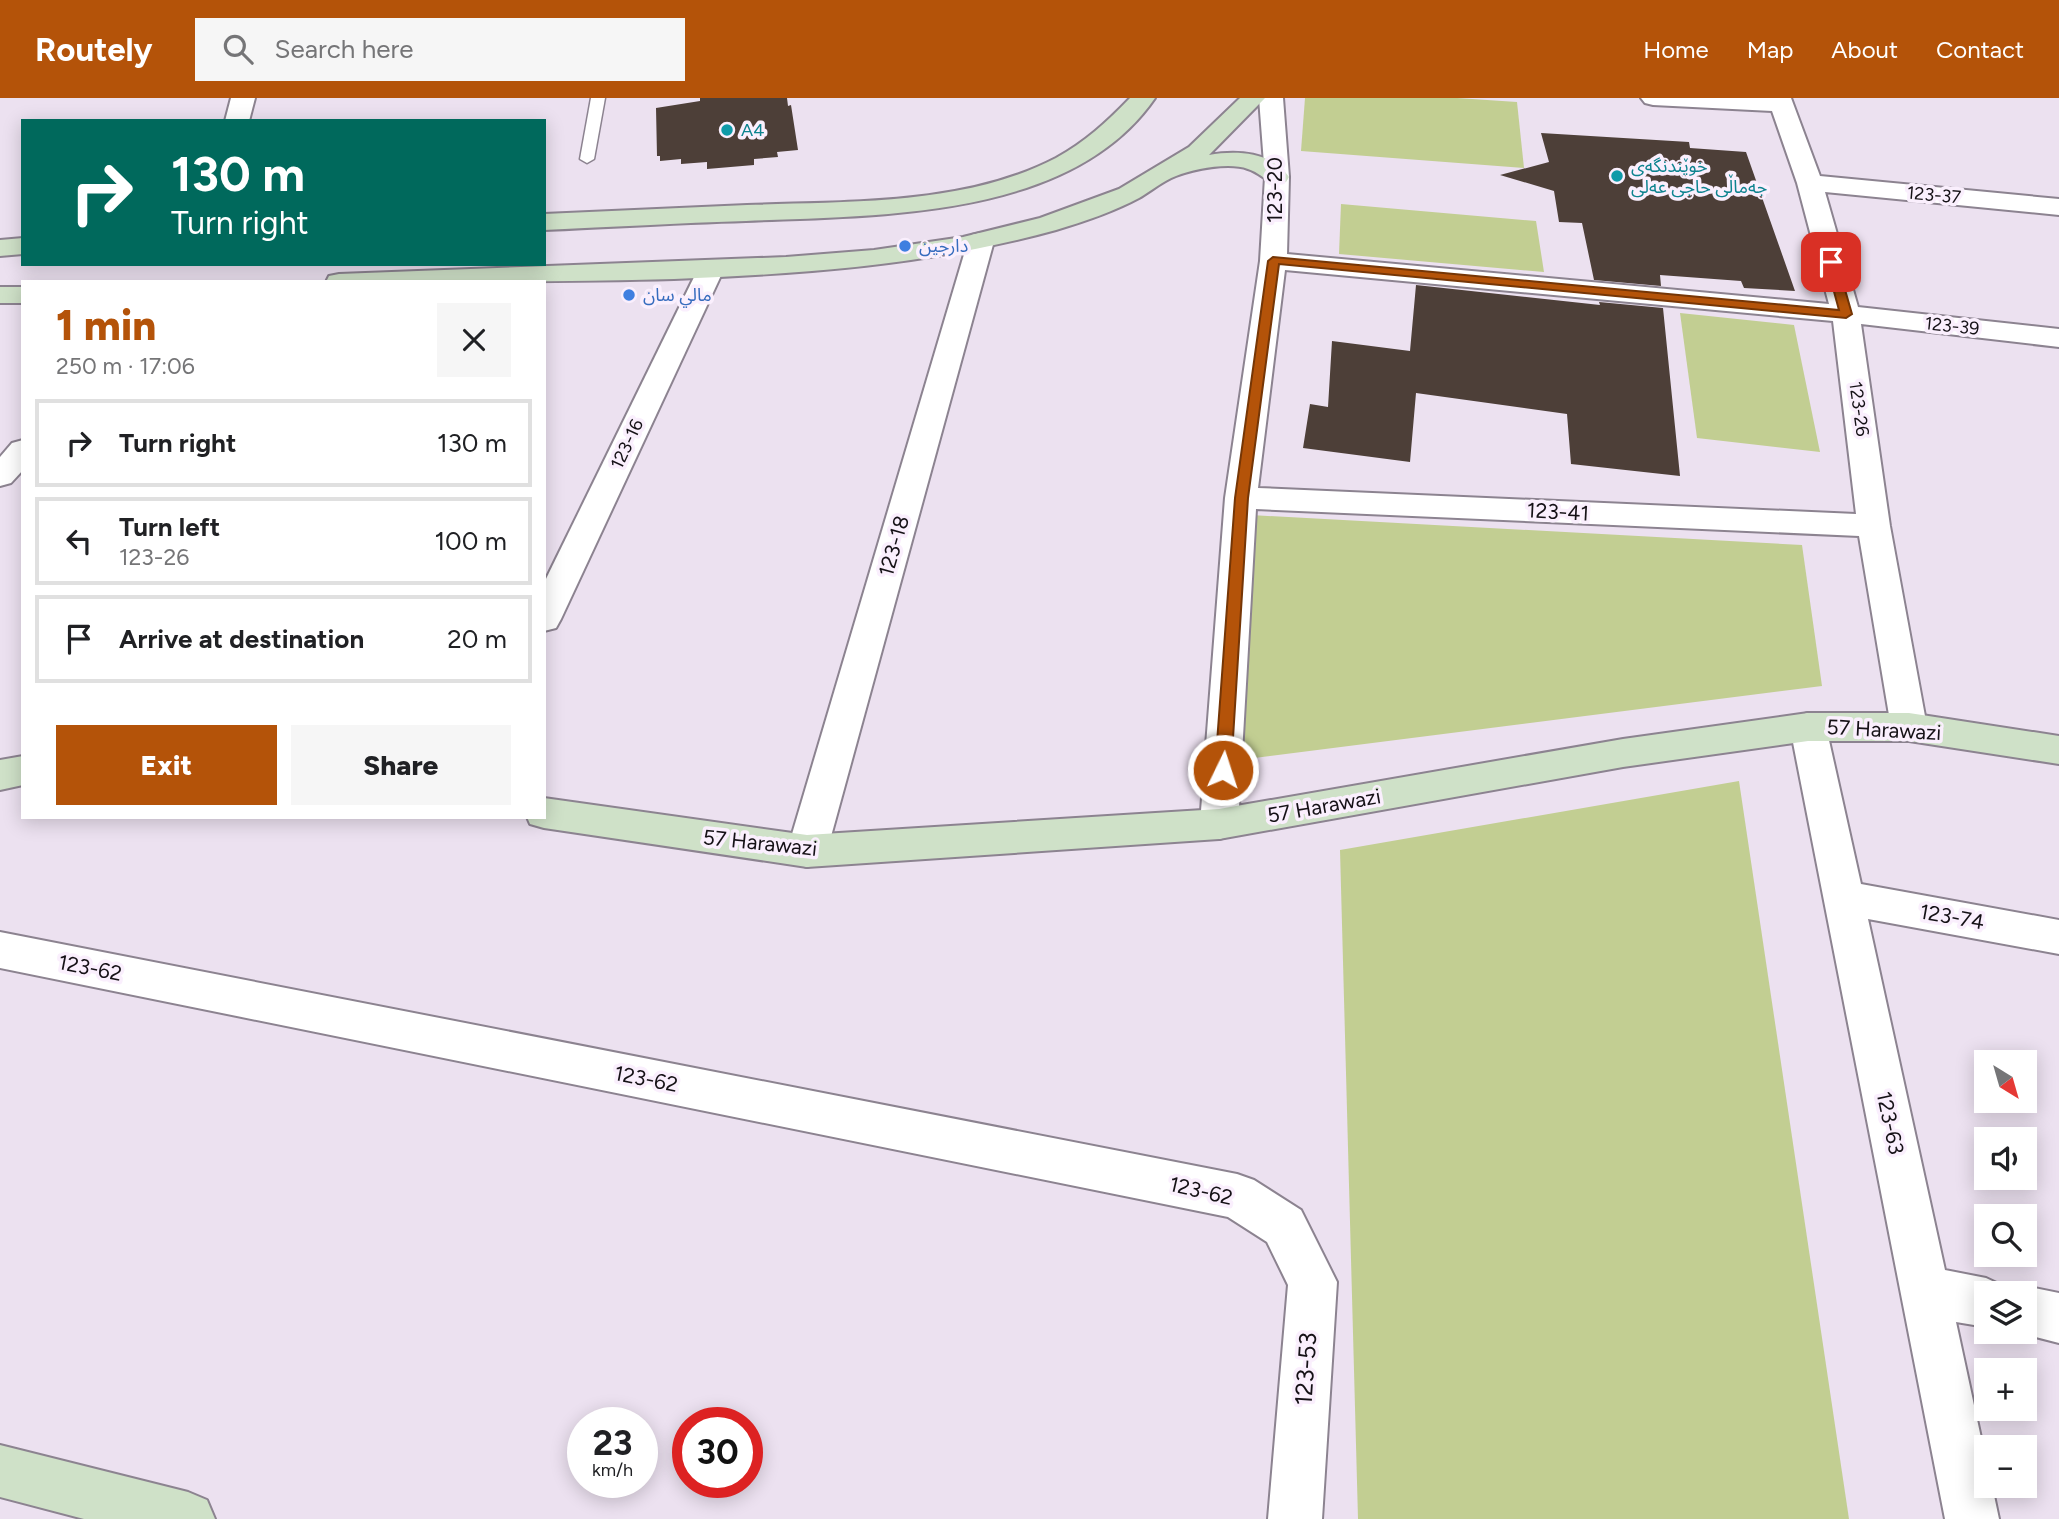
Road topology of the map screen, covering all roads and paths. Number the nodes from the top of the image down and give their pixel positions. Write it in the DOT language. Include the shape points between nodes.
graph roads {
  1 [pos="243,98"];
  2 [pos="598,98"];
  3 [pos="1143,98"];
  4 [pos="1253,98"];
  5 [pos="1271,98"];
  6 [pos="1653,98"];
  7 [pos="1781,102"];
  8 [pos="238,119"];
  9 [pos="587,159"];
  10 [pos="1175,169"];
  11 [pos="1277,177"];
  12 [pos="1810,183"];
  13 [pos="2059,207"];
  14 [pos="818,212"];
  15 [pos="546,222"];
  16 [pos="981,241"];
  17 [pos="21,246"];
  18 [pos="0,248"];
  19 [pos="1273,261"];
  20 [pos="819,263"];
  21 [pos="710,269"];
  22 [pos="435,280"];
  23 [pos="0,295"];
  24 [pos="21,295"];
  25 [pos="1846,314"];
  26 [pos="2059,338"];
  27 [pos="21,452"];
  28 [pos="0,476"];
  29 [pos="1241,498"];
  30 [pos="1874,526"];
  31 [pos="546,615"];
  32 [pos="1808,726"];
  33 [pos="1909,727"];
  34 [pos="2059,750"];
  35 [pos="21,770"];
  36 [pos="0,775"];
  37 [pos="546,813"];
  38 [pos="1219,824"];
  39 [pos="807,852"];
  40 [pos="1844,898"];
  41 [pos="2059,937"];
  42 [pos="0,950"];
  43 [pos="1284,1226"];
  44 [pos="1925,1291"];
  45 [pos="1974,1301"];
  46 [pos="2037,1313"];
  47 [pos="2059,1318"];
  48 [pos="0,1471"];
  49 [pos="188,1519"];
  50 [pos="1295,1519"];
  51 [pos="1972,1519"];
  1 -- 8 [label="street"];
  2 -- 9 [label="lane"];
  3 -- 14 [label="street" via="1103,141 1000,187 913,204"];
  4 -- 10 [label="street" via="1232,125"];
  5 -- 11 [label="street, 123-20"];
  6 -- 7 [label="street"];
  7 -- 12 [label="street, 123-26"];
  10 -- 11 [label="street" via="1245,161 1260,164"];
  10 -- 16 [label="street" via="1075,216"];
  11 -- 19 [label="street, 123-20"];
  12 -- 13 [label="street, 123-37"];
  12 -- 25 [label="street, 123-26"];
  14 -- 15 [label="street"];
  14 -- 20 [label="street"];
  16 -- 20 [label="street"];
  16 -- 39 [label="street, 123-18"];
  17 -- 18 [label="street"];
  19 -- 25 [label="street, 123-39"];
  19 -- 29 [label="street, 123-20"];
  20 -- 21 [label="street"];
  21 -- 22 [label="street"];
  21 -- 31 [label="street, 123-16"];
  23 -- 24 [label="street"];
  25 -- 26 [label="street, 123-39"];
  25 -- 30 [label="street, 123-26"];
  27 -- 28 [label="street"];
  29 -- 30 [label="street, 123-41"];
  29 -- 38 [label="street, 123-20"];
  30 -- 33 [label="street, 123-26"];
  32 -- 33 [label="street, 57 Harawazi"];
  32 -- 38 [label="street, 57 Harawazi" via="1623,753"];
  32 -- 40 [label="street, 123-63"];
  33 -- 34 [label="street, 57 Harawazi"];
  35 -- 36 [label="street"];
  37 -- 39 [label="street, 57 Harawazi"];
  38 -- 39 [label="street, 57 Harawazi"];
  40 -- 41 [label="street, 123-74"];
  40 -- 44 [label="street, 123-63"];
  42 -- 43 [label="street, 123-62" via="1237,1196"];
  43 -- 50 [label="street, 123-53" via="1313,1282"];
  44 -- 45 [label="street"];
  44 -- 51 [label="street, 123-63"];
  46 -- 47 [label="street"];
  48 -- 49 [label="street"];
}
